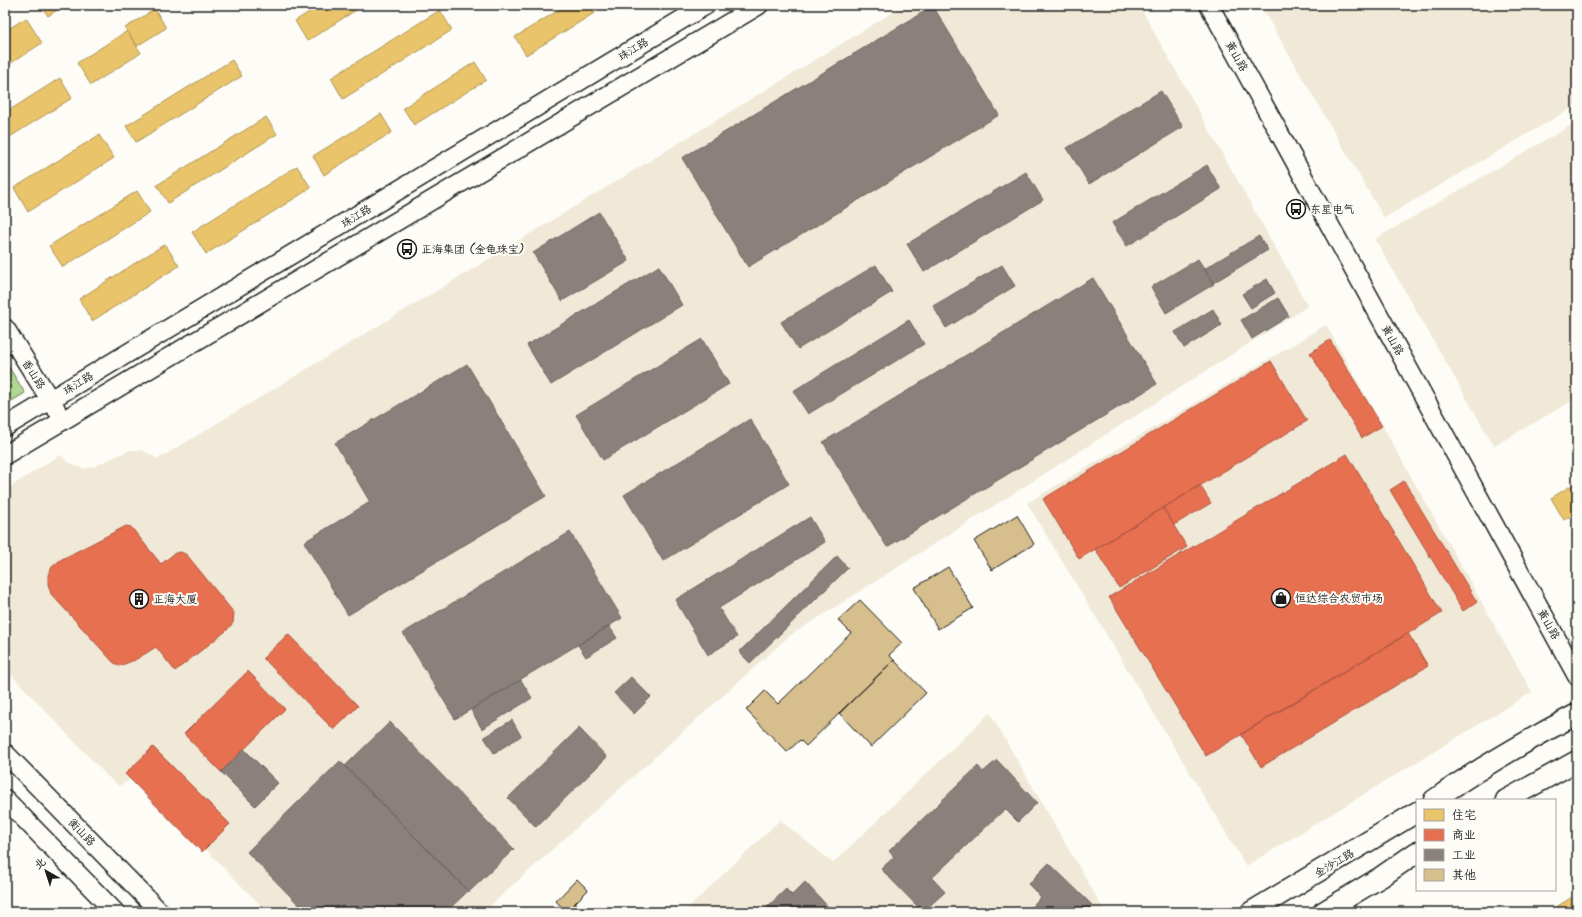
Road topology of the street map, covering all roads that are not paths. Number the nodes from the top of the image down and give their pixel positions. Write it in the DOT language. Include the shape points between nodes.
graph roads {
  1 [pos="706,5"];
  2 [pos="759,5"];
  3 [pos="1209,5"];
  4 [pos="5,328"];
  5 [pos="50,400"];
  6 [pos="63,420"];
  7 [pos="5,427"];
  8 [pos="5,455"];
  9 [pos="1577,676"];
  10 [pos="1577,714"];
  11 [pos="5,752"];
  12 [pos="1577,761"];
  13 [pos="5,799"];
  14 [pos="1435,799"];
  15 [pos="1508,799"];
  16 [pos="1416,813"];
  17 [pos="1416,853"];
  18 [pos="115,912"];
  19 [pos="160,912"];
  20 [pos="1251,912"];
  21 [pos="1323,912"];
  1 -- 5 [label="main road, 珠江路"];
  2 -- 6 [label="main road"];
  3 -- 9 [label="main road, 黄山路"];
  4 -- 5 [label="main road, 香山路"];
  5 -- 6 [label="main road, 香山路"];
  5 -- 7 [label="main road, 珠江路"];
  6 -- 8 [label="main road"];
  10 -- 14 [label="main road"];
  11 -- 19 [label="main road, 衡山路"];
  12 -- 15 [label="main road"];
  13 -- 18 [label="main road"];
  16 -- 20 [label="main road, 金沙江路"];
  17 -- 21 [label="main road"];
}
